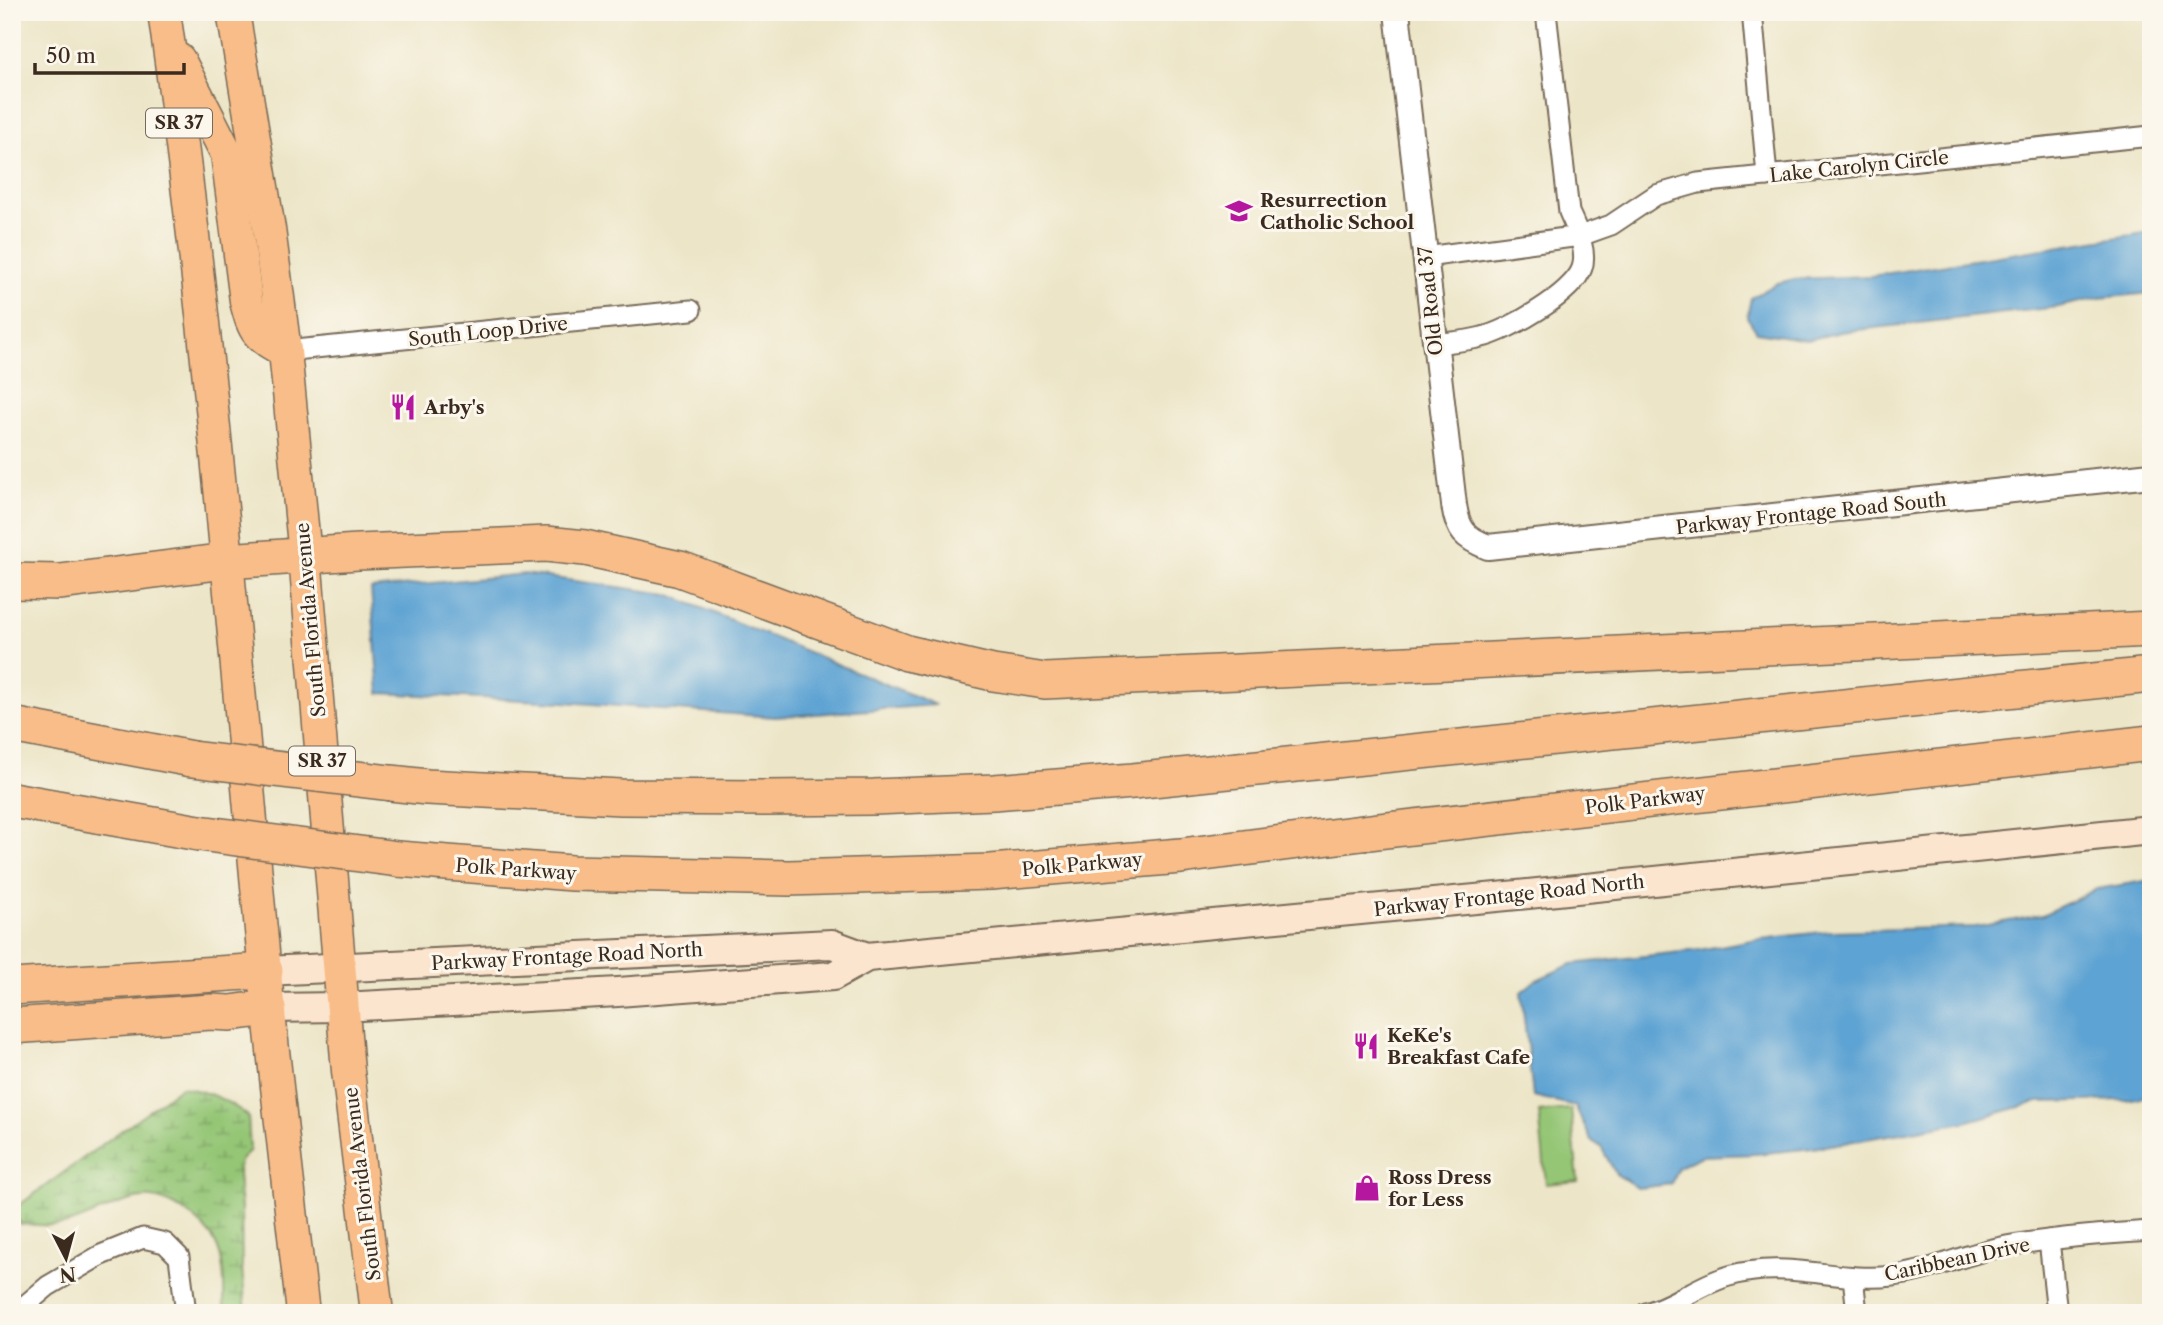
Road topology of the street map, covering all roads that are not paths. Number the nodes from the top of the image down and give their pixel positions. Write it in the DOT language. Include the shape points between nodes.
graph roads {
  1 [pos="214,12"];
  2 [pos="233,12"];
  3 [pos="1397,12"];
  4 [pos="1546,12"];
  5 [pos="1754,12"];
  6 [pos="166,26"];
  7 [pos="246,89"];
  8 [pos="2151,136"];
  9 [pos="1767,176"];
  10 [pos="1580,236"];
  11 [pos="1426,257"];
  12 [pos="691,310"];
  13 [pos="1434,344"];
  14 [pos="285,351"];
  15 [pos="2151,475"];
  16 [pos="1473,541"];
  17 [pos="304,556"];
  18 [pos="226,561"];
  19 [pos="12,581"];
  20 [pos="2151,629"];
  21 [pos="2151,676"];
  22 [pos="12,726"];
  23 [pos="2151,743"];
  24 [pos="12,800"];
  25 [pos="2151,830"];
  26 [pos="867,957"];
  27 [pos="339,966"];
  28 [pos="265,971"];
  29 [pos="12,987"];
  30 [pos="342,1007"];
  31 [pos="268,1008"];
  32 [pos="12,1026"];
  33 [pos="2151,1231"];
  34 [pos="2049,1240"];
  35 [pos="1853,1277"];
  36 [pos="1652,1312"];
  37 [pos="16,1313"];
  38 [pos="186,1313"];
  39 [pos="303,1313"];
  40 [pos="377,1313"];
  41 [pos="1857,1313"];
  42 [pos="2057,1313"];
  1 -- 7 [label="main road"];
  2 -- 7 [label="main road, South Florida Avenue / SR 37"];
  3 -- 11 [label="street, Old Road 37"];
  4 -- 10 [label="street" via="1569,212"];
  5 -- 9 [label="street"];
  6 -- 14 [label="main road" via="227,154 251,322 263,339"];
  6 -- 18 [label="main road, SR 37" via="193,233"];
  7 -- 14 [label="main road, South Florida Avenue / SR 37"];
  8 -- 9 [label="street, Lake Carolyn Circle"];
  9 -- 10 [label="street, Lake Carolyn Circle" via="1698,183 1656,195 1611,225"];
  10 -- 11 [label="street, Lake Carolyn Circle"];
  10 -- 13 [label="street" via="1582,270 1560,296 1521,322 1484,337"];
  11 -- 13 [label="street, Old Road 37"];
  12 -- 14 [label="street, South Loop Drive"];
  13 -- 16 [label="street, Old Road 37" via="1455,513 1458,527"];
  14 -- 17 [label="main road, South Florida Avenue / SR 37"];
  15 -- 16 [label="street, Parkway Frontage Road South" via="1488,547"];
  17 -- 18 [label="highway"];
  17 -- 20 [label="highway" via="546,544 585,548 680,569 907,653 1045,681"];
  17 -- 27 [label="main road, South Florida Avenue / SR 37"];
  18 -- 19 [label="highway" via="60,582"];
  18 -- 28 [label="main road, SR 37"];
  21 -- 22 [label="highway, bridge" via="1133,781 860,797 621,797 454,789 192,758"];
  23 -- 24 [label="highway, Polk Parkway, bridge" via="1181,856 991,872 789,878 572,873 398,859 199,833"];
  25 -- 26 [label="main road, Parkway Frontage Road North"];
  26 -- 27 [label="main road, Parkway Frontage Road North" via="832,944"];
  26 -- 30 [label="main road, Parkway Frontage Road North" via="833,976"];
  27 -- 28 [label="main road, Parkway Frontage Road North"];
  27 -- 30 [label="main road, South Florida Avenue / SR 37"];
  28 -- 29 [label="highway"];
  28 -- 31 [label="main road, SR 37"];
  30 -- 31 [label="main road, Parkway Frontage Road North"];
  30 -- 40 [label="main road, South Florida Avenue / SR 37"];
  31 -- 32 [label="highway"];
  31 -- 39 [label="main road, SR 37"];
  33 -- 34 [label="street, Caribbean Drive"];
  34 -- 35 [label="street, Caribbean Drive" via="1995,1248 1894,1276"];
  34 -- 42 [label="street"];
  35 -- 36 [label="street, Caribbean Drive" via="1757,1270 1700,1287"];
  35 -- 41 [label="street"];
  37 -- 38 [label="street" via="48,1286 101,1255 143,1238 165,1243 179,1257"];
}
